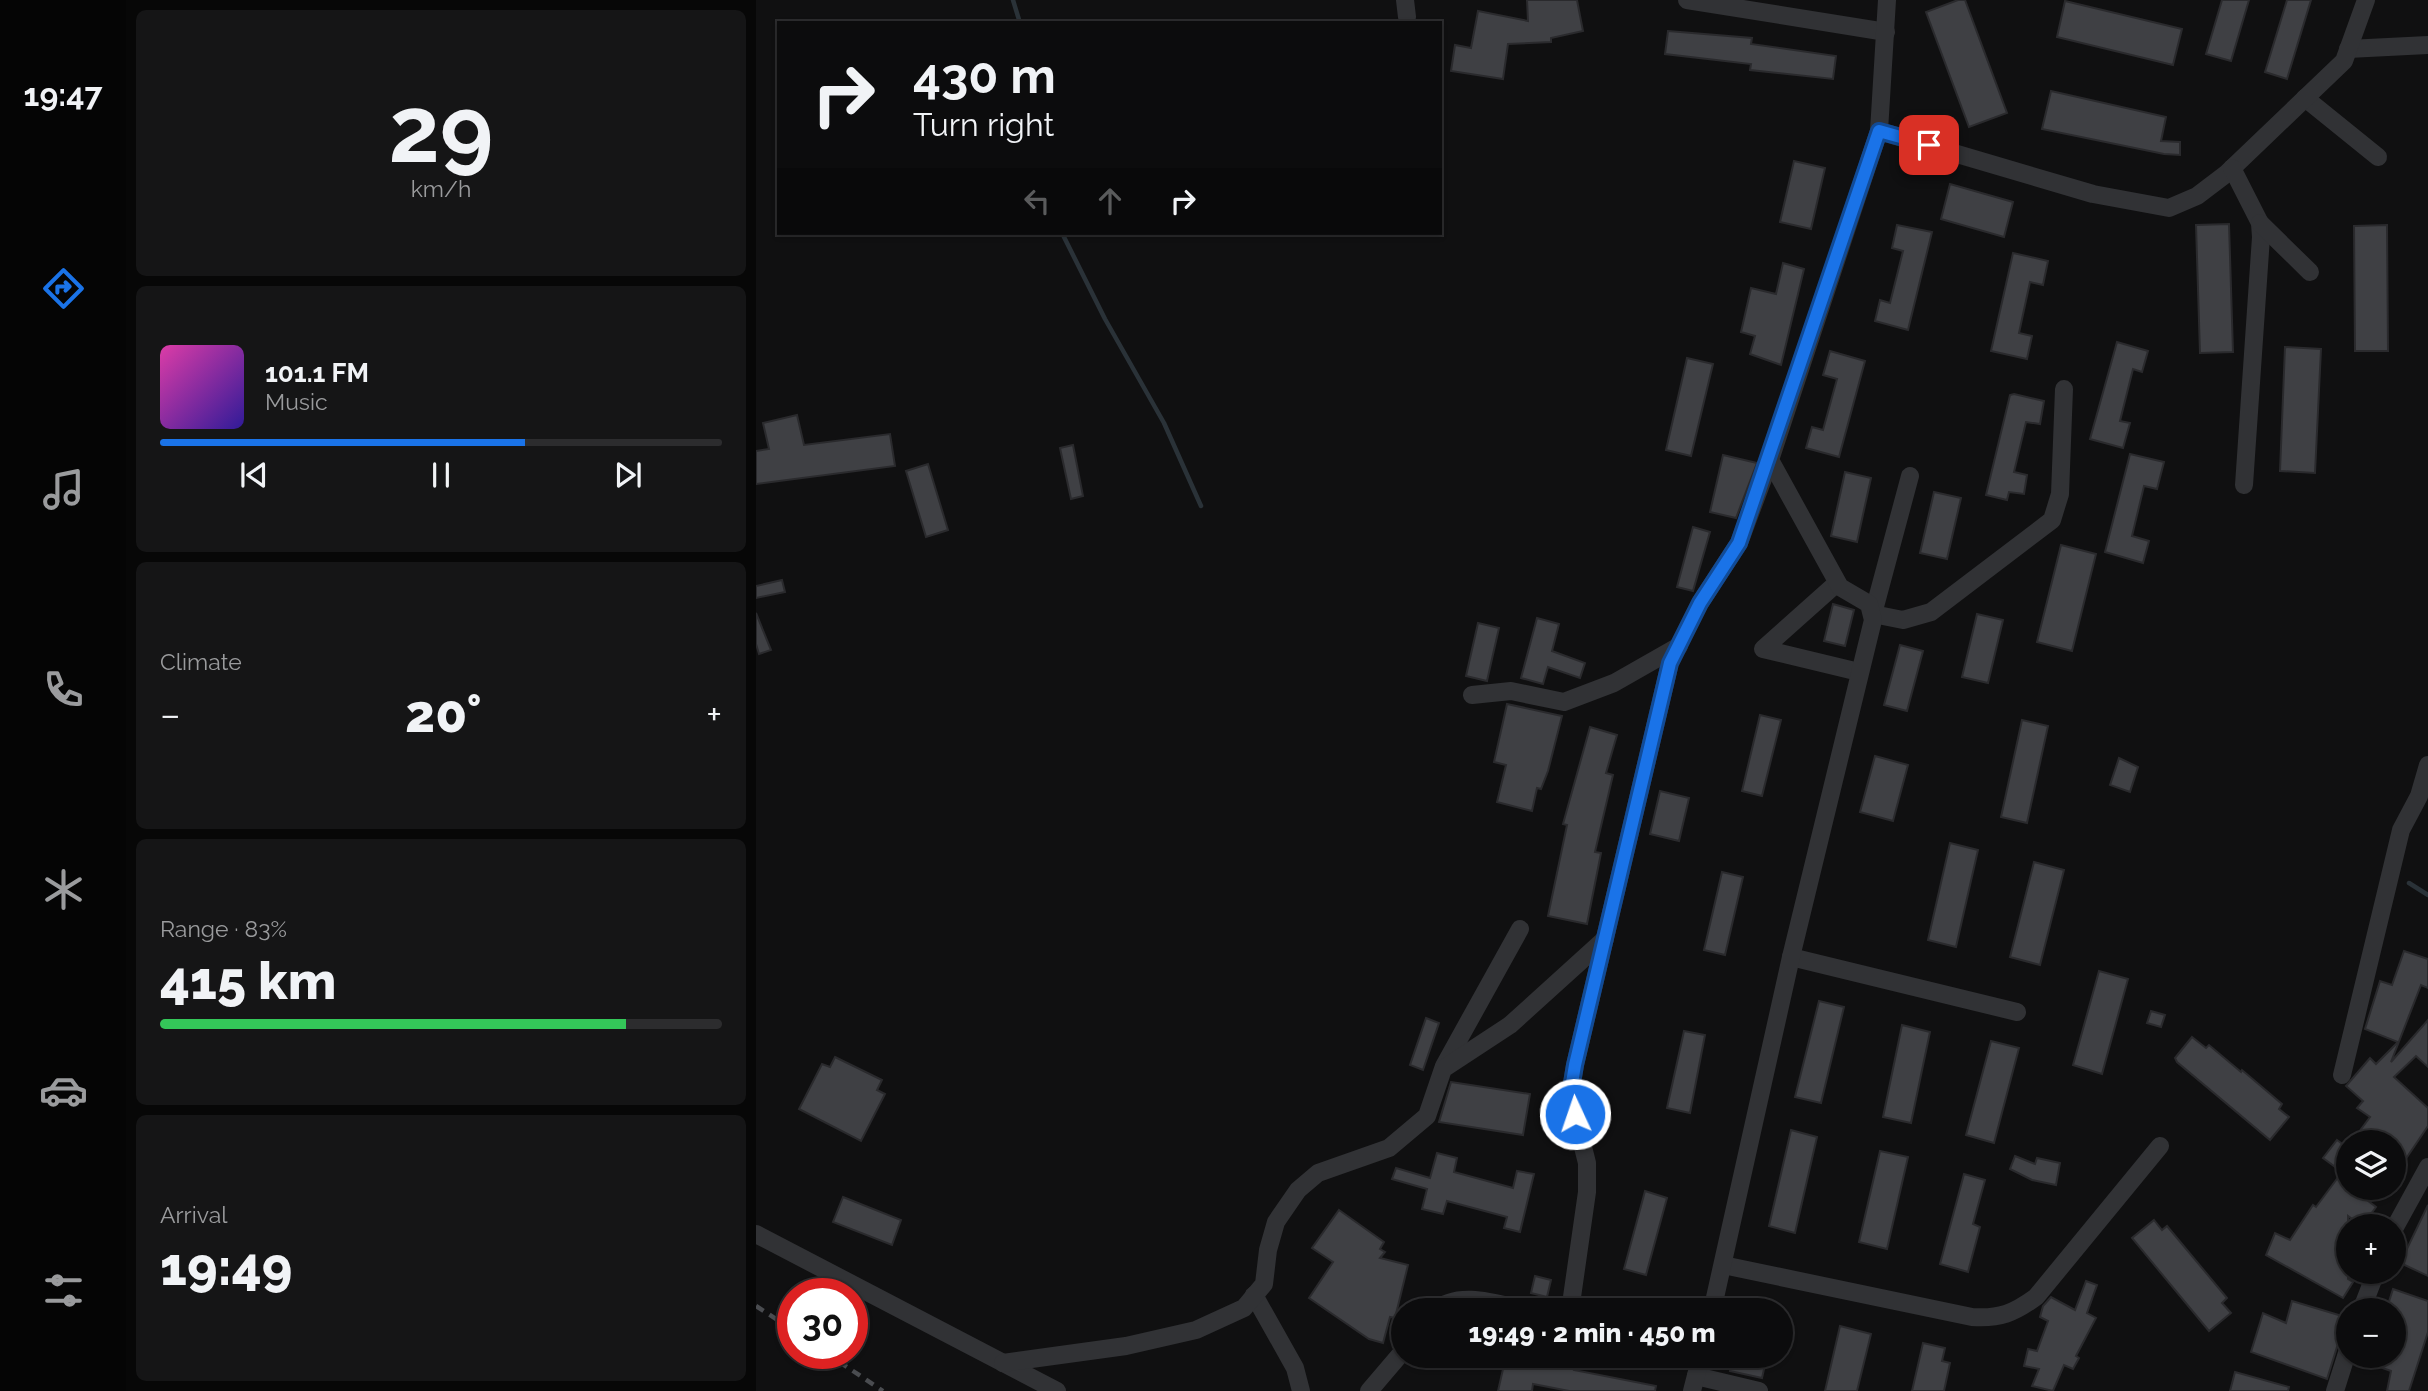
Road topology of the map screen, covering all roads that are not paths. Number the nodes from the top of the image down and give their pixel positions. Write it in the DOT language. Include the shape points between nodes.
graph roads {
  1 [pos="1687,0"];
  2 [pos="1887,0"];
  3 [pos="2366,0"];
  4 [pos="1886,32"];
  5 [pos="2428,45"];
  6 [pos="2348,49"];
  7 [pos="2305,98"];
  8 [pos="1879,131"];
  9 [pos="2378,156"];
  10 [pos="2232,168"];
  11 [pos="2260,223"];
  12 [pos="2310,272"];
  13 [pos="2064,389"];
  14 [pos="1770,460"];
  15 [pos="1910,476"];
  16 [pos="2244,485"];
  17 [pos="1837,583"];
  18 [pos="1873,614"];
  19 [pos="1679,646"];
  20 [pos="1859,672"];
  21 [pos="1472,695"];
  22 [pos="2428,765"];
  23 [pos="1520,929"];
  24 [pos="1605,939"];
  25 [pos="1791,957"];
  26 [pos="2017,1012"];
  27 [pos="1443,1069"];
  28 [pos="2342,1075"];
  29 [pos="2160,1146"];
  30 [pos="2428,1167"];
  31 [pos="2402,1214"];
  32 [pos="756,1234"];
  33 [pos="1723,1265"];
  34 [pos="1254,1295"];
  35 [pos="1572,1298"];
  36 [pos="1715,1298"];
  37 [pos="1003,1363"];
  38 [pos="1391,1365"];
  39 [pos="2343,1368"];
  40 [pos="1694,1384"];
  41 [pos="1057,1391"];
  42 [pos="1301,1391"];
  43 [pos="1369,1391"];
  44 [pos="1759,1391"];
  45 [pos="2336,1391"];
  1 -- 4 [label="street"];
  2 -- 4 [label="street"];
  3 -- 6 [label="street"];
  4 -- 8 [label="street"];
  5 -- 6 [label="street"];
  6 -- 7 [label="street" via="2344,61"];
  7 -- 9 [label="street"];
  7 -- 10 [label="street"];
  8 -- 10 [label="street" via="2149,207 2169,208 2197,196"];
  8 -- 14 [label="street"];
  10 -- 11 [label="street"];
  11 -- 12 [label="street"];
  11 -- 16 [label="street" via="2261,266"];
  13 -- 18 [label="street" via="2060,494 2052,520 1931,612 1903,620"];
  14 -- 17 [label="street"];
  14 -- 19 [label="street" via="1739,543"];
  15 -- 18 [label="street"];
  17 -- 18 [label="street" via="1869,604"];
  17 -- 20 [label="street" via="1763,649"];
  18 -- 20 [label="street"];
  19 -- 21 [label="street" via="1614,683 1564,702 1511,691"];
  19 -- 24 [label="street" via="1670,663"];
  20 -- 25 [label="street"];
  22 -- 28 [label="street" via="2419,796 2401,830"];
  23 -- 27 [label="street"];
  24 -- 27 [label="street" via="1510,1025"];
  24 -- 35 [label="street" via="1570,1095 1587,1163"];
  25 -- 26 [label="street"];
  25 -- 33 [label="street"];
  27 -- 34 [label="street" via="1427,1116 1389,1148 1318,1172 1298,1190 1276,1222 1264,1284"];
  29 -- 33 [label="street" via="2036,1297 1997,1319"];
  30 -- 31 [label="street"];
  32 -- 37 [label="street"];
  33 -- 36 [label="street"];
  34 -- 37 [label="street" via="1244,1308 1196,1330 1126,1346"];
  34 -- 42 [label="street" via="1295,1368"];
  37 -- 41 [label="street"];
  38 -- 43 [label="street"];
  39 -- 45 [label="street"];
  40 -- 44 [label="street"];
}
